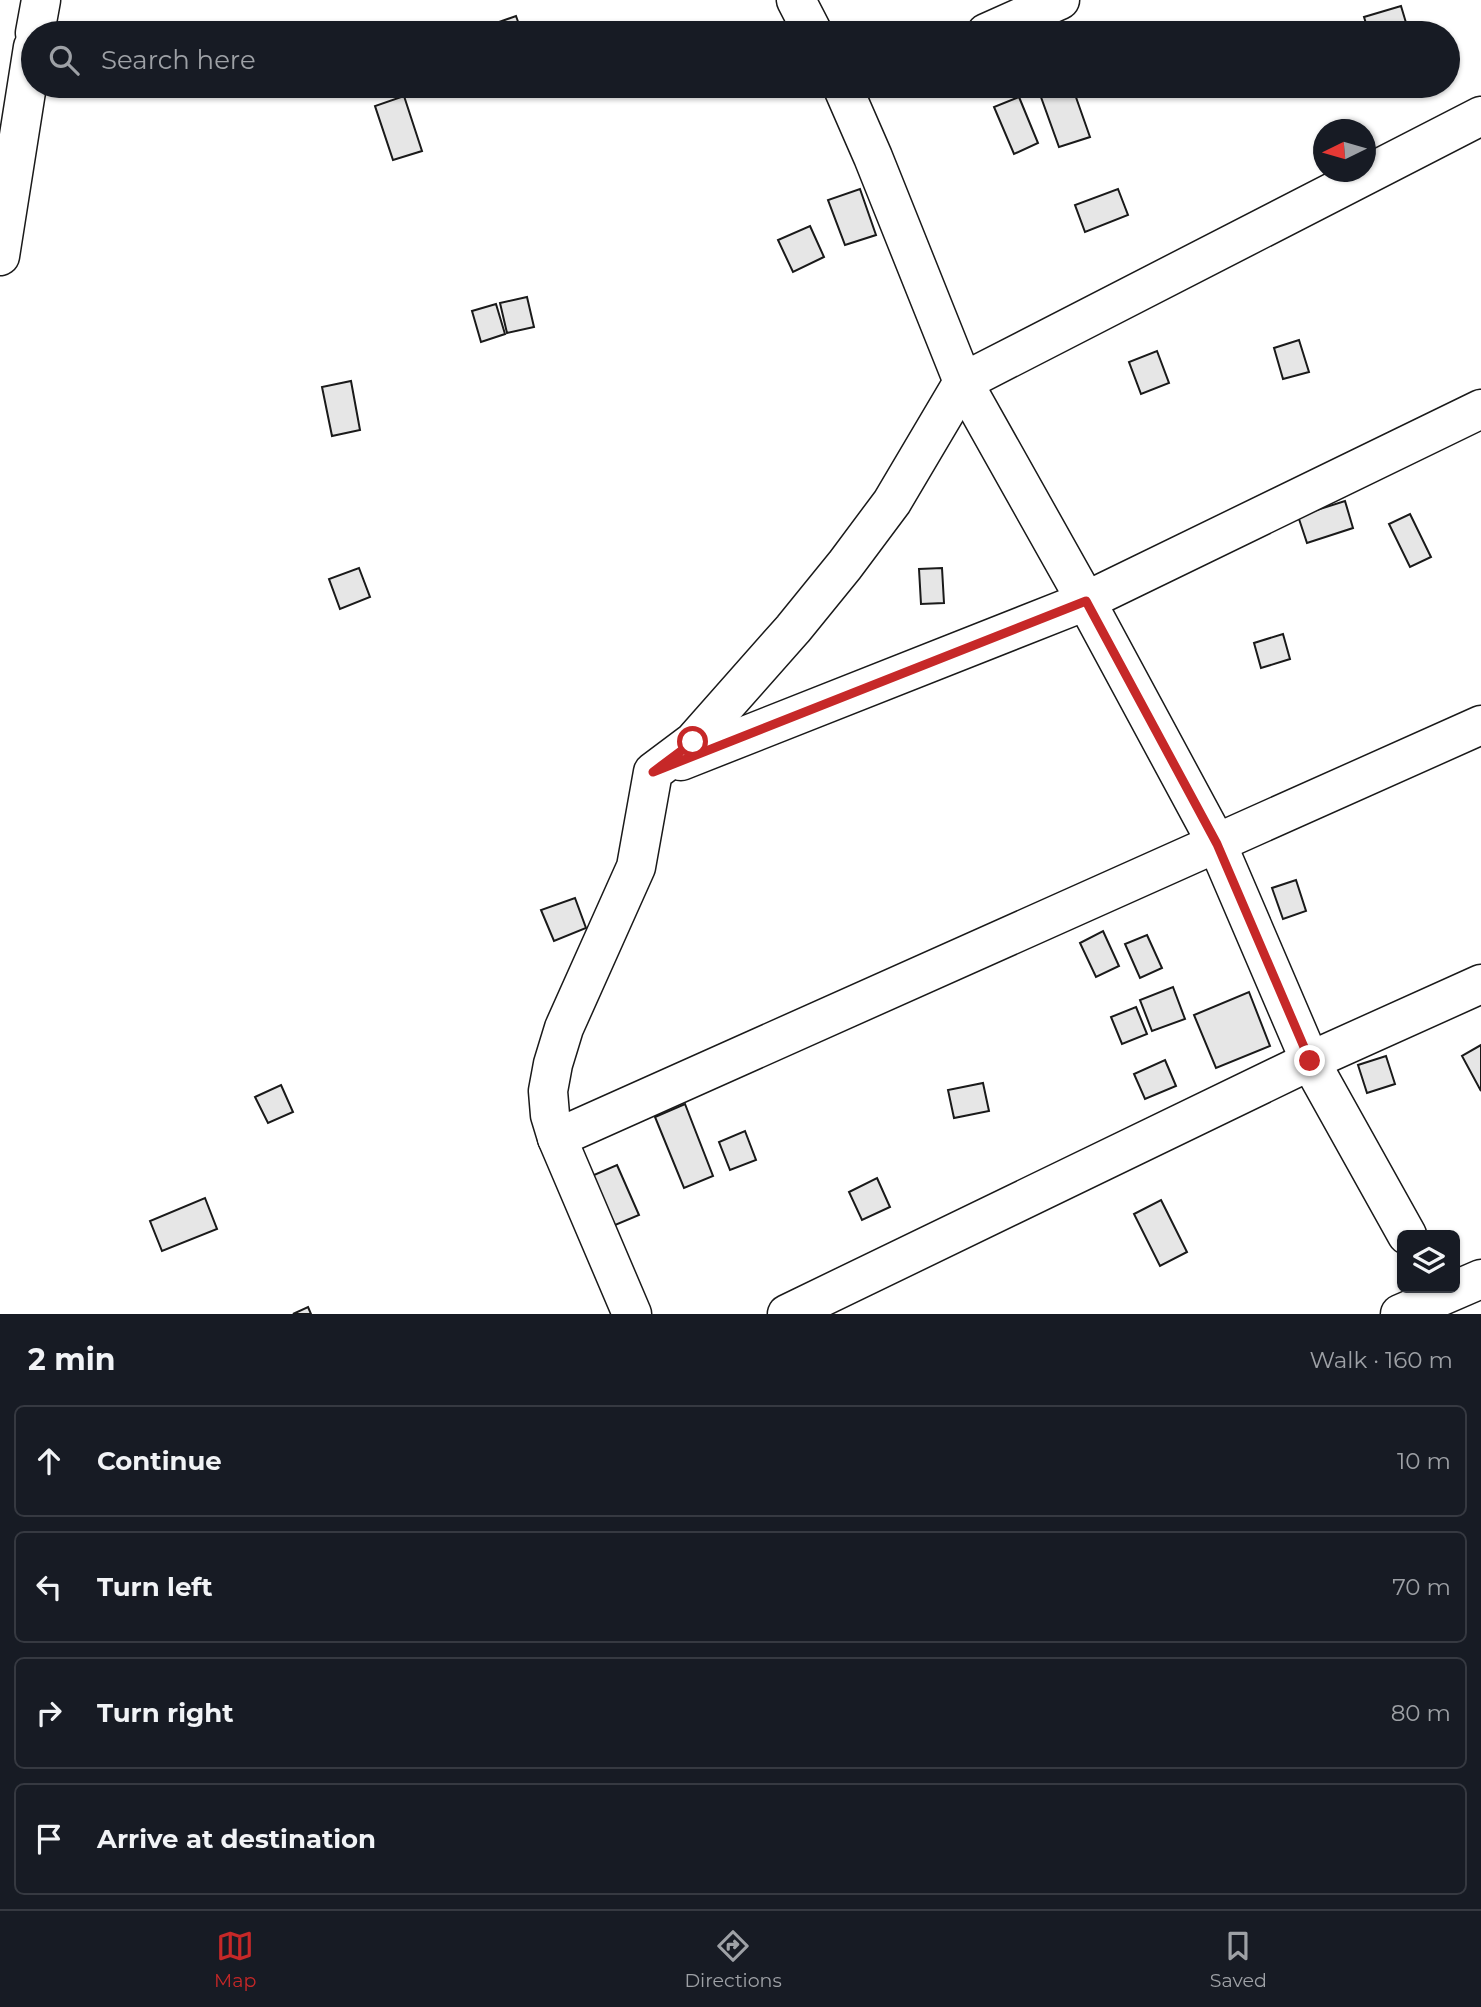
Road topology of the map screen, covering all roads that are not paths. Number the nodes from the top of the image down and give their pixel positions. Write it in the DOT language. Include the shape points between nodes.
graph roads {
  1 [pos="41,0"];
  2 [pos="796,0"];
  3 [pos="1059,0"];
  4 [pos="37,21"];
  5 [pos="807,21"];
  6 [pos="1013,21"];
  7 [pos="25,98"];
  8 [pos="856,98"];
  9 [pos="1481,116"];
  10 [pos="0,256"];
  11 [pos="962,382"];
  12 [pos="1481,409"];
  13 [pos="1086,601"];
  14 [pos="1481,725"];
  15 [pos="653,772"];
  16 [pos="1217,844"];
  17 [pos="1481,984"];
  18 [pos="1310,1061"];
  19 [pos="557,1138"];
  20 [pos="1404,1230"];
  21 [pos="1481,1279"];
  22 [pos="1442,1299"];
  23 [pos="632,1314"];
  24 [pos="787,1314"];
  25 [pos="1401,1314"];
  1 -- 4 [label="street"];
  2 -- 5 [label="street"];
  3 -- 6 [label="street"];
  7 -- 10 [label="street"];
  8 -- 11 [label="street"];
  9 -- 11 [label="street"];
  11 -- 13 [label="street"];
  11 -- 15 [label="street" via="892,502 845,565 693,742"];
  12 -- 13 [label="street"];
  13 -- 15 [label="street"];
  13 -- 16 [label="street"];
  14 -- 16 [label="street"];
  15 -- 19 [label="street" via="636,867 552,1064 548,1091"];
  16 -- 18 [label="street"];
  16 -- 19 [label="street"];
  17 -- 18 [label="street"];
  18 -- 20 [label="street"];
  18 -- 24 [label="street"];
  19 -- 23 [label="street"];
  21 -- 22 [label="street"];
  22 -- 25 [label="street"];
}
